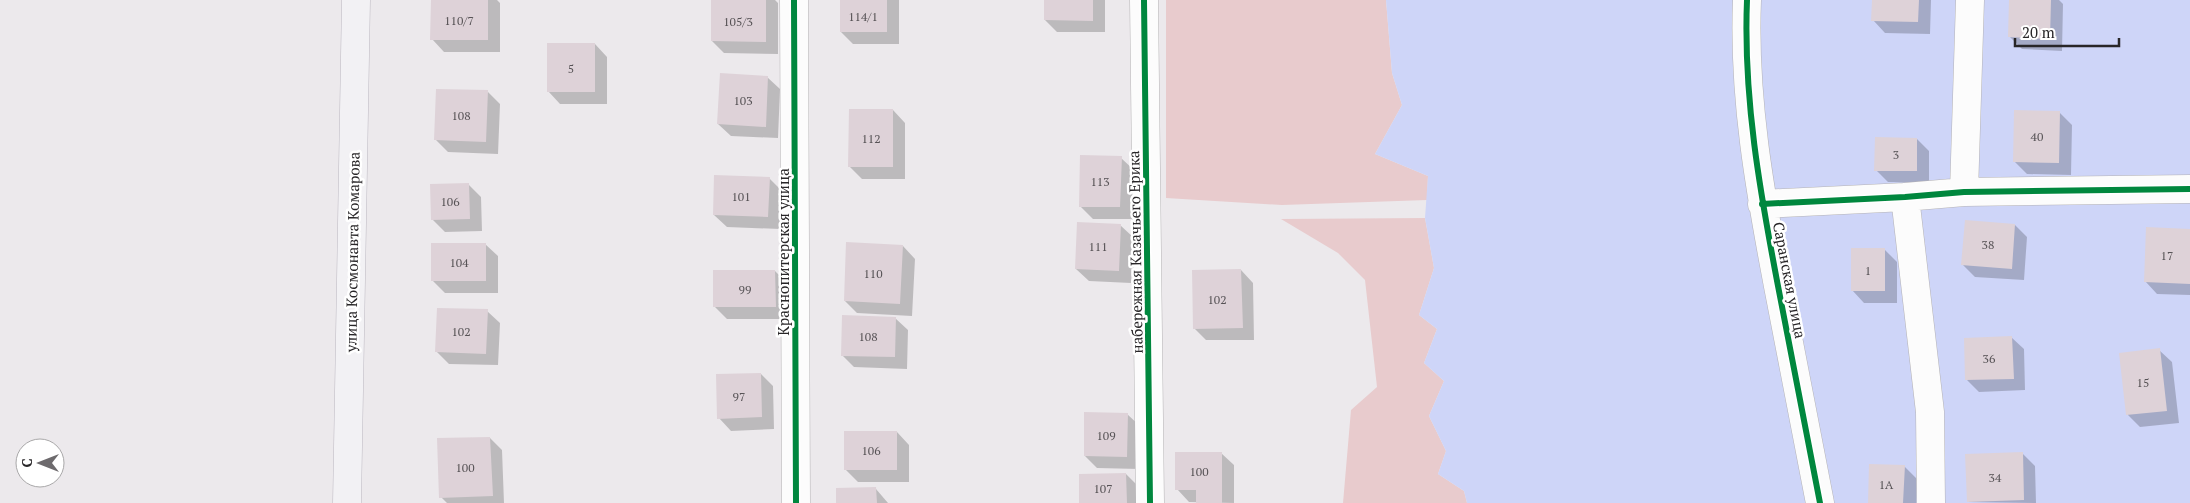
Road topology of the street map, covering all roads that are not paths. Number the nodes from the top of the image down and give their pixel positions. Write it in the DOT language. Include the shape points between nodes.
graph roads {
  1 [pos="356,0"];
  2 [pos="794,0"];
  3 [pos="1144,0"];
  4 [pos="1747,0"];
  5 [pos="1970,0"];
  6 [pos="2190,189"];
  7 [pos="1964,192"];
  8 [pos="1905,197"];
  9 [pos="1762,204"];
  10 [pos="347,503"];
  11 [pos="796,503"];
  12 [pos="1150,503"];
  13 [pos="1820,503"];
  14 [pos="1931,503"];
  1 -- 10 [label="main road, улица Космонавта Комарова"];
  2 -- 11 [label="street, Краснопитерская улица"];
  3 -- 12 [label="street, набережная Казачьего Ерика"];
  4 -- 9 [label="street, Саранская улица" via="1745,35 1750,114"];
  5 -- 7 [label="street"];
  6 -- 7 [label="street"];
  7 -- 8 [label="street"];
  8 -- 9 [label="street"];
  8 -- 14 [label="street" via="1930,412"];
  9 -- 13 [label="street, Саранская улица"];
}
